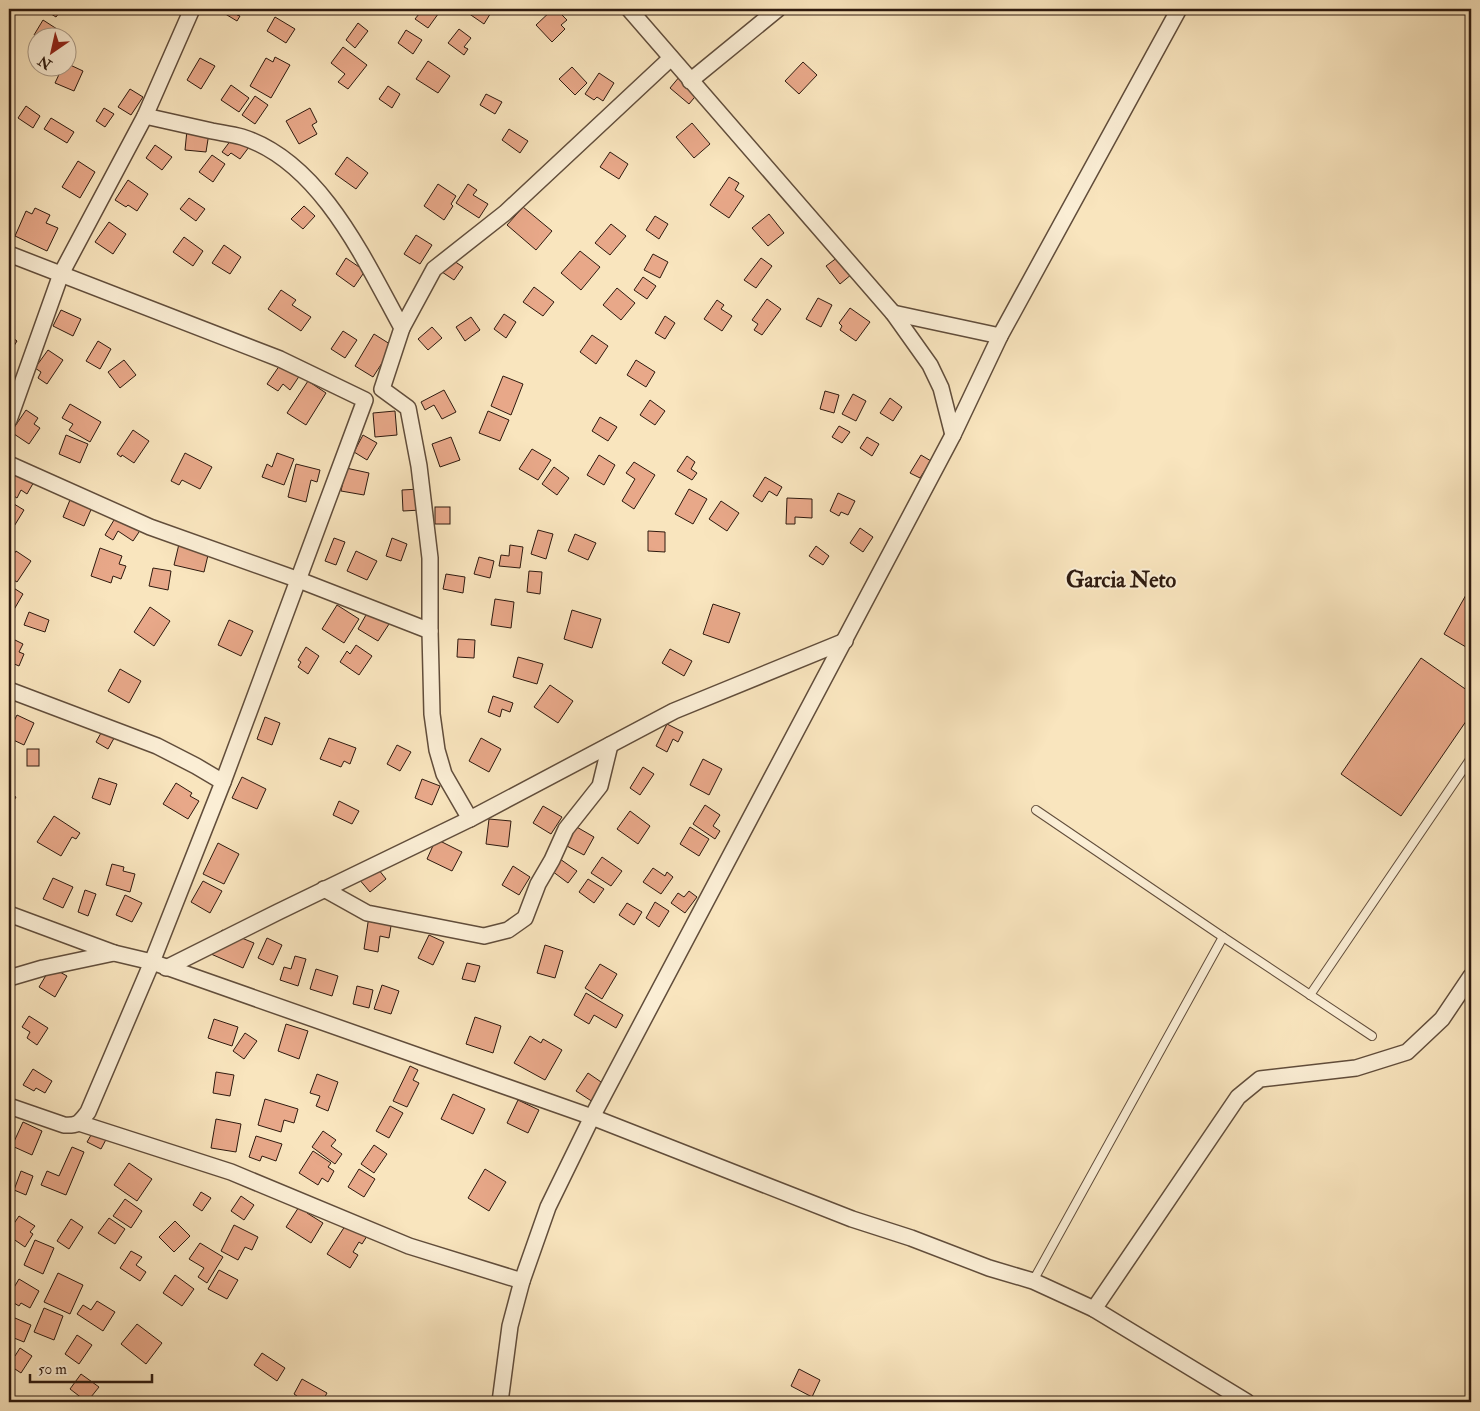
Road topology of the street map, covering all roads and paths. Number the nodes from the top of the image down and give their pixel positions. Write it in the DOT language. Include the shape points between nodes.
graph roads {
  1 [pos="192,9"];
  2 [pos="629,9"];
  3 [pos="778,9"];
  4 [pos="1179,9"];
  5 [pos="671,58"];
  6 [pos="690,81"];
  7 [pos="145,116"];
  8 [pos="9,254"];
  9 [pos="61,274"];
  10 [pos="893,313"];
  11 [pos="402,328"];
  12 [pos="1000,336"];
  13 [pos="382,389"];
  14 [pos="365,400"];
  15 [pos="9,420"];
  16 [pos="953,435"];
  17 [pos="9,464"];
  18 [pos="299,580"];
  19 [pos="430,631"];
  20 [pos="845,641"];
  21 [pos="9,690"];
  22 [pos="610,745"];
  23 [pos="1471,758"];
  24 [pos="223,782"];
  25 [pos="1036,810"];
  26 [pos="470,819"];
  27 [pos="324,889"];
  28 [pos="9,914"];
  29 [pos="1222,938"];
  30 [pos="114,952"];
  31 [pos="159,965"];
  32 [pos="1471,976"];
  33 [pos="9,978"];
  34 [pos="1310,995"];
  35 [pos="1372,1036"];
  36 [pos="9,1106"];
  37 [pos="592,1117"];
  38 [pos="79,1123"];
  39 [pos="522,1281"];
  40 [pos="1033,1281"];
  41 [pos="1094,1309"];
  42 [pos="500,1402"];
  43 [pos="1247,1402"];
  1 -- 7 [label="street"];
  2 -- 5 [label="street"];
  3 -- 6 [label="street"];
  4 -- 12 [label="street"];
  5 -- 6 [label="street"];
  5 -- 11 [label="street" via="505,213 434,269"];
  6 -- 10 [label="street"];
  7 -- 9 [label="street"];
  7 -- 11 [label="street" via="243,137 273,151 306,177 339,217"];
  8 -- 9 [label="street"];
  9 -- 14 [label="street" via="280,359"];
  9 -- 15 [label="street"];
  10 -- 12 [label="street"];
  10 -- 16 [label="street" via="930,366 941,388"];
  11 -- 13 [label="street"];
  12 -- 16 [label="street"];
  13 -- 14 [label="street"];
  13 -- 19 [label="street" via="408,408 430,558"];
  14 -- 18 [label="street"];
  16 -- 20 [label="street"];
  17 -- 18 [label="street" via="150,527"];
  18 -- 19 [label="street"];
  18 -- 24 [label="street"];
  19 -- 26 [label="street" via="432,714 437,750 444,774"];
  20 -- 22 [label="street" via="674,711"];
  20 -- 37 [label="street"];
  21 -- 24 [label="street" via="157,746"];
  22 -- 26 [label="street"];
  22 -- 27 [label="street" via="600,786 566,829 525,918 508,930 484,936 367,913"];
  23 -- 34 [label="lane"];
  24 -- 31 [label="street"];
  25 -- 29 [label="lane"];
  26 -- 27 [label="street"];
  27 -- 31 [label="street"];
  28 -- 30 [label="street"];
  29 -- 34 [label="lane"];
  29 -- 40 [label="lane"];
  30 -- 31 [label="street"];
  30 -- 33 [label="street"];
  31 -- 37 [label="street"];
  31 -- 38 [label="street" via="88,1112"];
  32 -- 41 [label="street" via="1442,1019 1407,1052 1356,1068 1260,1079 1238,1097"];
  34 -- 35 [label="lane"];
  36 -- 38 [label="street" via="64,1125"];
  37 -- 39 [label="street" via="548,1206"];
  37 -- 40 [label="street" via="852,1219"];
  38 -- 39 [label="street" via="231,1172 409,1246"];
  39 -- 42 [label="street" via="510,1326"];
  40 -- 41 [label="street"];
  41 -- 43 [label="street"];
}
